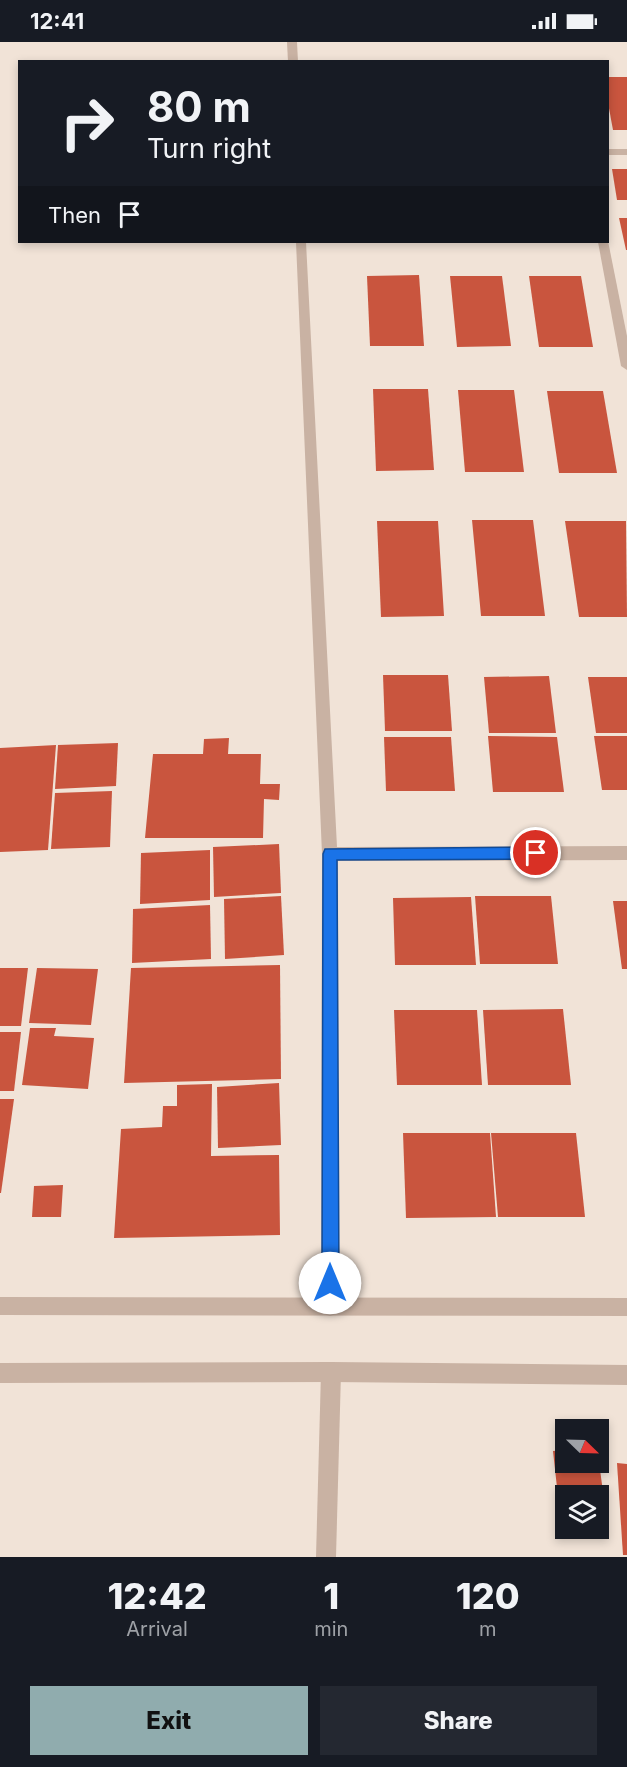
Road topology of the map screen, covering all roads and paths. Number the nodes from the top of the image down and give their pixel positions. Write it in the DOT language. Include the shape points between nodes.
graph roads {
  1 [pos="292,42"];
  2 [pos="293,60"];
  3 [pos="609,152"];
  4 [pos="627,152"];
  5 [pos="301,243"];
  6 [pos="603,243"];
  7 [pos="627,366"];
  8 [pos="627,853"];
  9 [pos="330,854"];
  10 [pos="0,1306"];
  11 [pos="330,1307"];
  12 [pos="627,1307"];
  13 [pos="331,1372"];
  14 [pos="0,1373"];
  15 [pos="627,1375"];
  16 [pos="326,1557"];
  1 -- 2 [label="street"];
  3 -- 4 [label="street"];
  5 -- 9 [label="street"];
  6 -- 7 [label="street"];
  8 -- 9 [label="street"];
  9 -- 11 [label="street"];
  10 -- 11 [label="street"];
  11 -- 12 [label="street"];
  13 -- 14 [label="street"];
  13 -- 15 [label="street"];
  13 -- 16 [label="street"];
}
